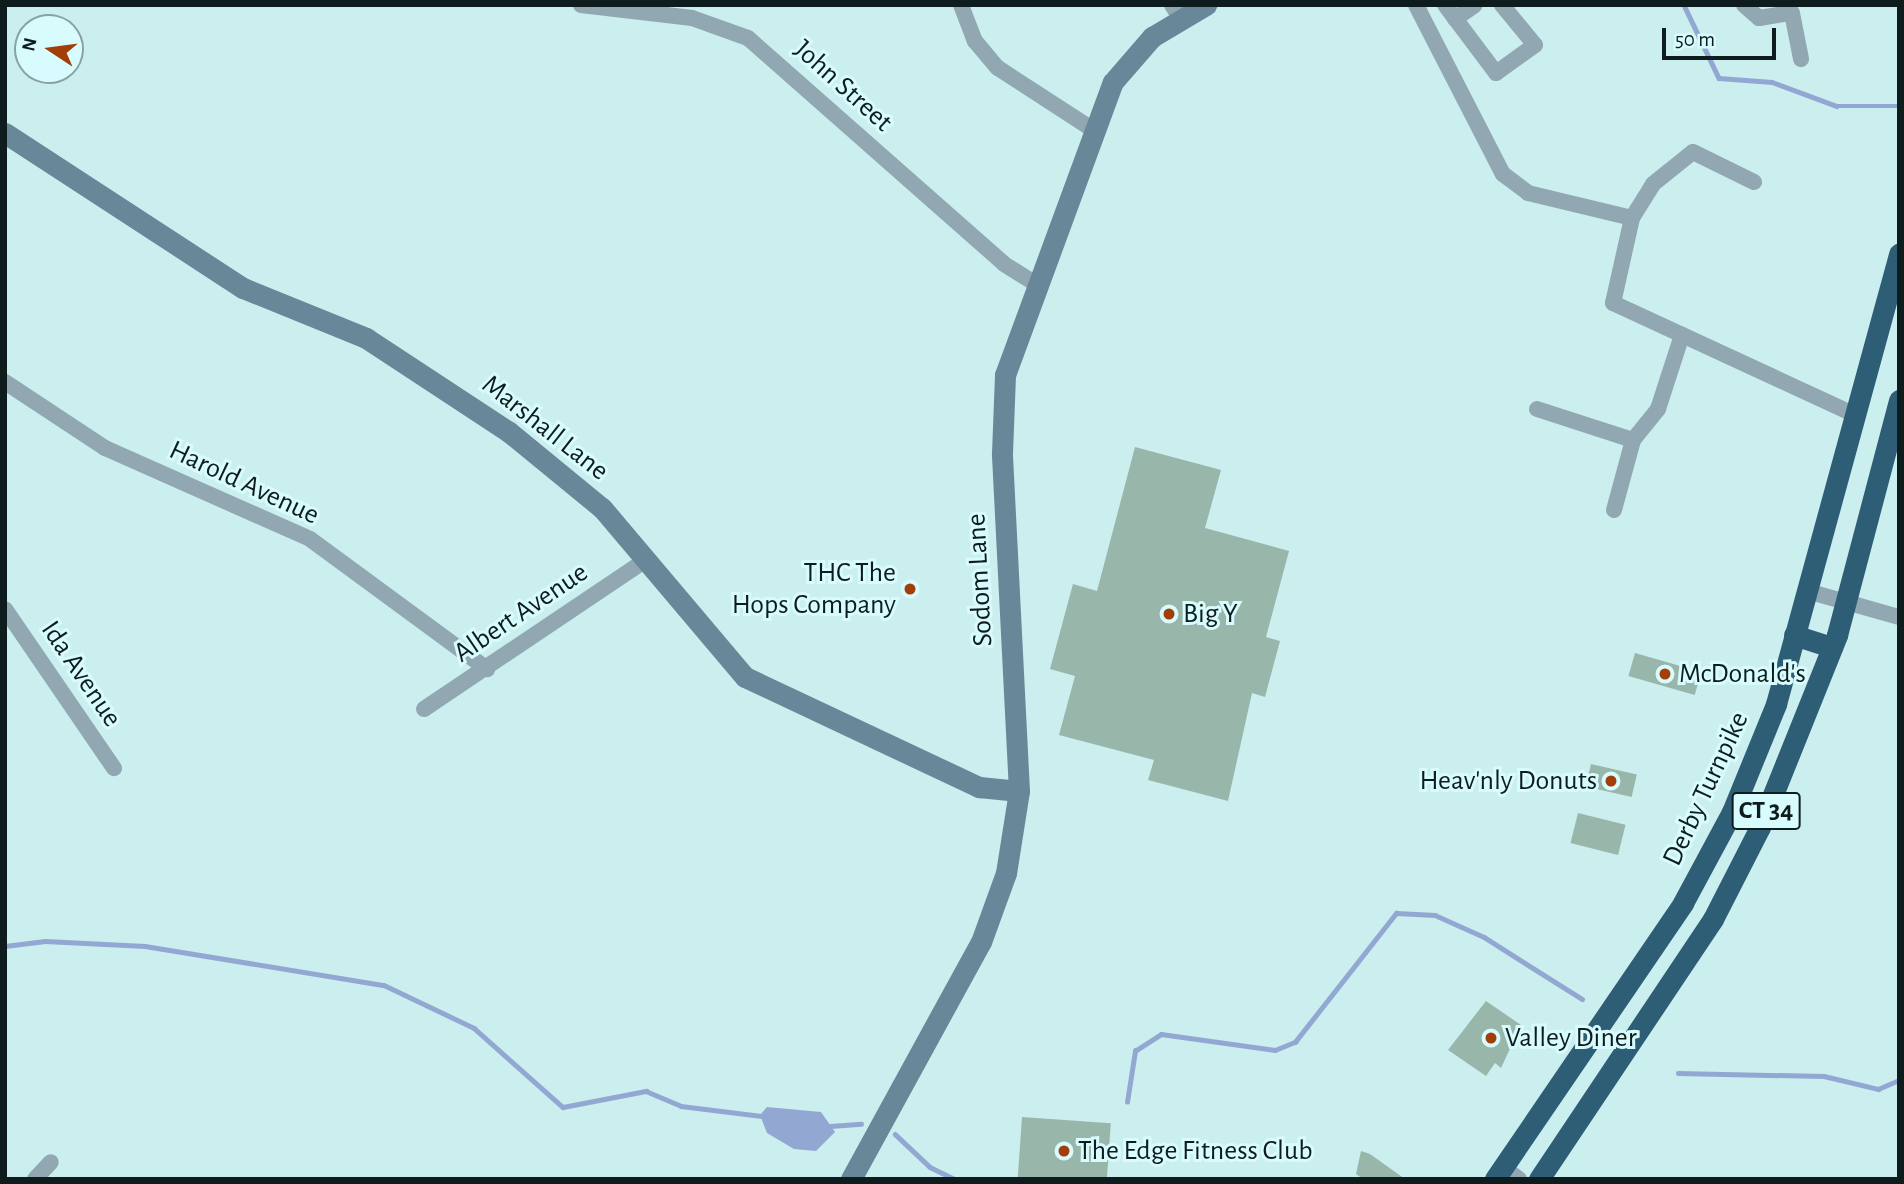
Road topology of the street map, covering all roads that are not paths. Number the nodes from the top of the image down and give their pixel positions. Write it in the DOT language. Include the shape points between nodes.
graph roads {
  1 [pos="581,5"];
  2 [pos="961,5"];
  3 [pos="1206,5"];
  4 [pos="1416,5"];
  5 [pos="1475,5"];
  6 [pos="1502,5"];
  7 [pos="1745,5"];
  8 [pos="1176,11"];
  9 [pos="1450,12"];
  10 [pos="1801,59"];
  11 [pos="1092,129"];
  12 [pos="5,133"];
  13 [pos="1754,182"];
  14 [pos="1632,218"];
  15 [pos="1899,253"];
  16 [pos="1035,283"];
  17 [pos="1682,335"];
  18 [pos="5,382"];
  19 [pos="1899,400"];
  20 [pos="1537,409"];
  21 [pos="1855,415"];
  22 [pos="1633,440"];
  23 [pos="1614,510"];
  24 [pos="646,560"];
  25 [pos="1807,591"];
  26 [pos="1845,603"];
  27 [pos="5,609"];
  28 [pos="1899,617"];
  29 [pos="1794,635"];
  30 [pos="1832,647"];
  31 [pos="487,669"];
  32 [pos="424,709"];
  33 [pos="114,768"];
  34 [pos="1019,791"];
  35 [pos="51,1162"];
  36 [pos="1506,1175"];
  37 [pos="34,1179"];
  38 [pos="851,1179"];
  39 [pos="1539,1179"];
  1 -- 16 [label="street, John Street" via="692,18 748,38 1004,264"];
  2 -- 11 [label="street" via="975,41 998,68"];
  3 -- 8 [label="street, Sodom Lane"];
  4 -- 14 [label="street" via="1503,174 1528,193"];
  5 -- 9 [label="street"];
  6 -- 9 [label="street" via="1535,45 1496,73"];
  7 -- 10 [label="street" via="1759,18 1792,13"];
  8 -- 11 [label="street, Sodom Lane" via="1131,57"];
  11 -- 16 [label="street, Sodom Lane"];
  12 -- 24 [label="street, Marshall Lane" via="243,288 366,338 414,364 602,509"];
  13 -- 14 [label="street" via="1693,152 1653,184"];
  14 -- 17 [label="street" via="1613,303"];
  15 -- 21 [label="highway, Derby Turnpike / CT 34"];
  16 -- 34 [label="street, Sodom Lane" via="1005,375 1002,453"];
  17 -- 21 [label="street"];
  17 -- 22 [label="street" via="1658,409"];
  18 -- 31 [label="street, Harold Avenue" via="105,448 310,540"];
  19 -- 26 [label="highway, CT 34"];
  20 -- 22 [label="street"];
  21 -- 25 [label="highway, Derby Turnpike / CT 34"];
  22 -- 23 [label="street"];
  24 -- 31 [label="street, Albert Avenue"];
  24 -- 34 [label="street, Marshall Lane" via="745,677 979,787"];
  25 -- 26 [label="street"];
  25 -- 29 [label="highway, Derby Turnpike / CT 34"];
  26 -- 28 [label="street"];
  26 -- 30 [label="highway, CT 34"];
  27 -- 33 [label="street, Ida Avenue"];
  29 -- 30 [label="highway"];
  29 -- 36 [label="highway, Derby Turnpike / CT 34" via="1776,704 1732,812 1683,904"];
  30 -- 39 [label="highway, CT 34" via="1760,827 1713,919"];
  31 -- 32 [label="street, Albert Avenue"];
  34 -- 38 [label="street, Sodom Lane" via="1006,873 981,942"];
  35 -- 37 [label="street"];
}
